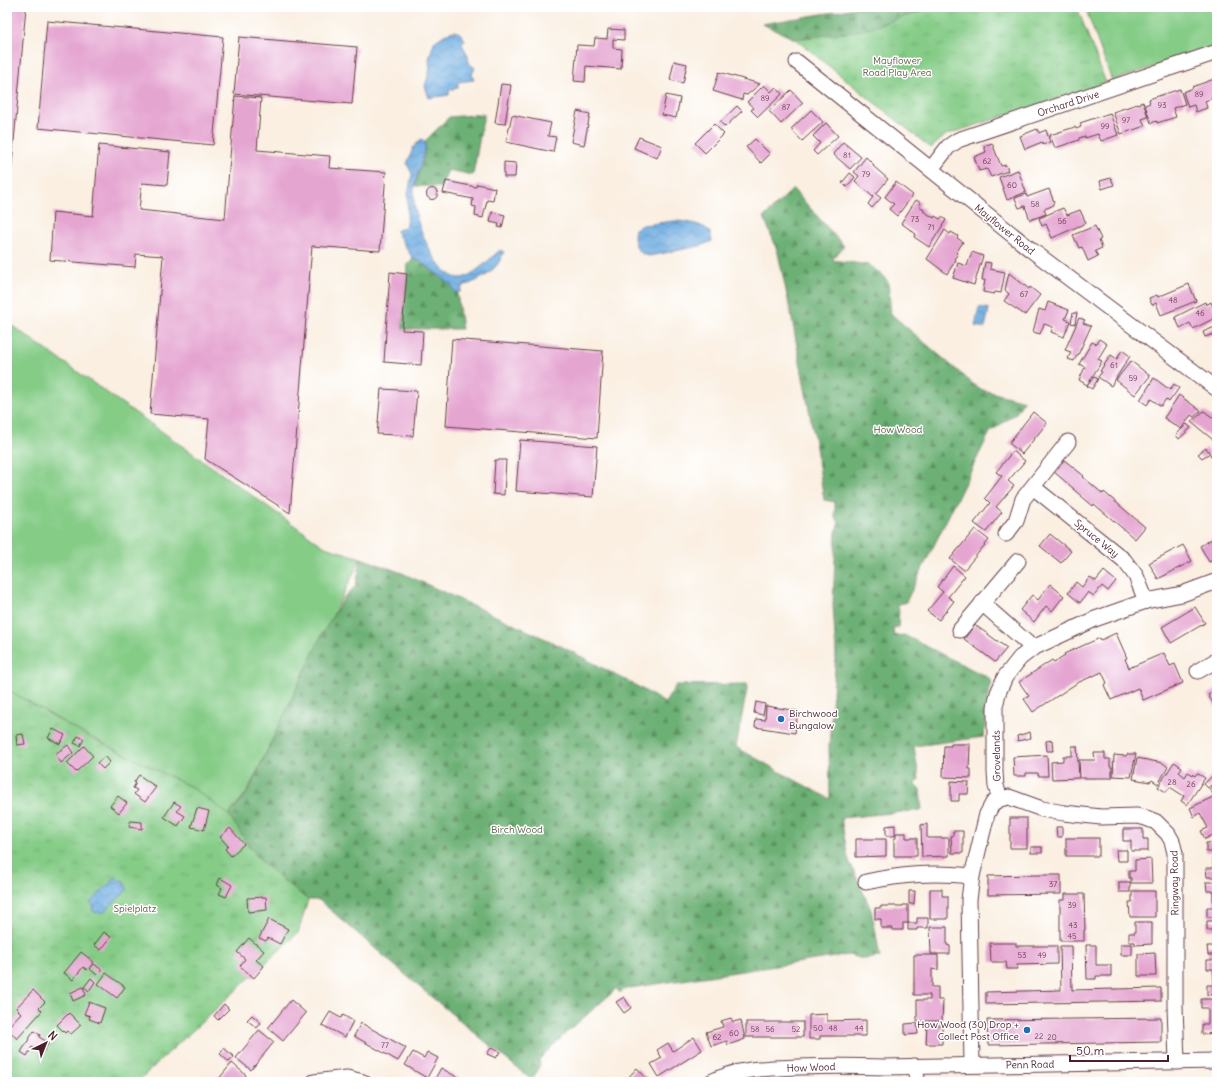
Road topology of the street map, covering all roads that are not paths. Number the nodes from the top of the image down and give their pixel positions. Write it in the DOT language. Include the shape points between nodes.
graph roads {
  1 [pos="1217,52"];
  2 [pos="798,62"];
  3 [pos="931,170"];
  4 [pos="1217,389"];
  5 [pos="1068,442"];
  6 [pos="1033,487"];
  7 [pos="1006,534"];
  8 [pos="1018,561"];
  9 [pos="1217,581"];
  10 [pos="1146,601"];
  11 [pos="982,603"];
  12 [pos="960,630"];
  13 [pos="1033,648"];
  14 [pos="1217,660"];
  15 [pos="1198,671"];
  16 [pos="1000,799"];
  17 [pos="972,876"];
  18 [pos="866,882"];
  19 [pos="1217,1061"];
  20 [pos="1177,1062"];
  21 [pos="972,1065"];
  22 [pos="920,1066"];
  23 [pos="314,1082"];
  24 [pos="363,1082"];
  25 [pos="711,1082"];
  26 [pos="918,1082"];
  27 [pos="929,1082"];
  1 -- 3 [label="street, Orchard Drive" via="958,140 948,147"];
  2 -- 3 [label="street, Mayflower Road"];
  3 -- 4 [label="street, Mayflower Road" via="1030,249"];
  5 -- 6 [label="street"];
  6 -- 7 [label="street" via="1023,499 1016,521"];
  6 -- 10 [label="street, Spruce Way" via="1124,560 1136,576"];
  8 -- 11 [label="street"];
  9 -- 10 [label="street, Grovelands" via="1182,594"];
  10 -- 13 [label="street, Grovelands" via="1095,619"];
  11 -- 12 [label="street"];
  11 -- 13 [label="street"];
  13 -- 16 [label="street, Grovelands" via="1020,658 1005,678 998,693 995,707 995,772"];
  14 -- 15 [label="street"];
  16 -- 17 [label="street" via="993,803 986,814"];
  16 -- 20 [label="street, Ringway Road" via="1009,797 1042,809 1064,813 1101,817 1137,816 1156,822 1168,834 1175,853"];
  17 -- 18 [label="street" via="913,874"];
  17 -- 21 [label="street" via="969,900"];
  19 -- 20 [label="street, Penn Road"];
  20 -- 21 [label="street, Penn Road"];
  21 -- 22 [label="street, Penn Road"];
  22 -- 25 [label="street, How Wood" via="756,1068 734,1072"];
  22 -- 26 [label="street"];
  22 -- 27 [label="street"];
  23 -- 24 [label="street" via="347,1078"];
}
